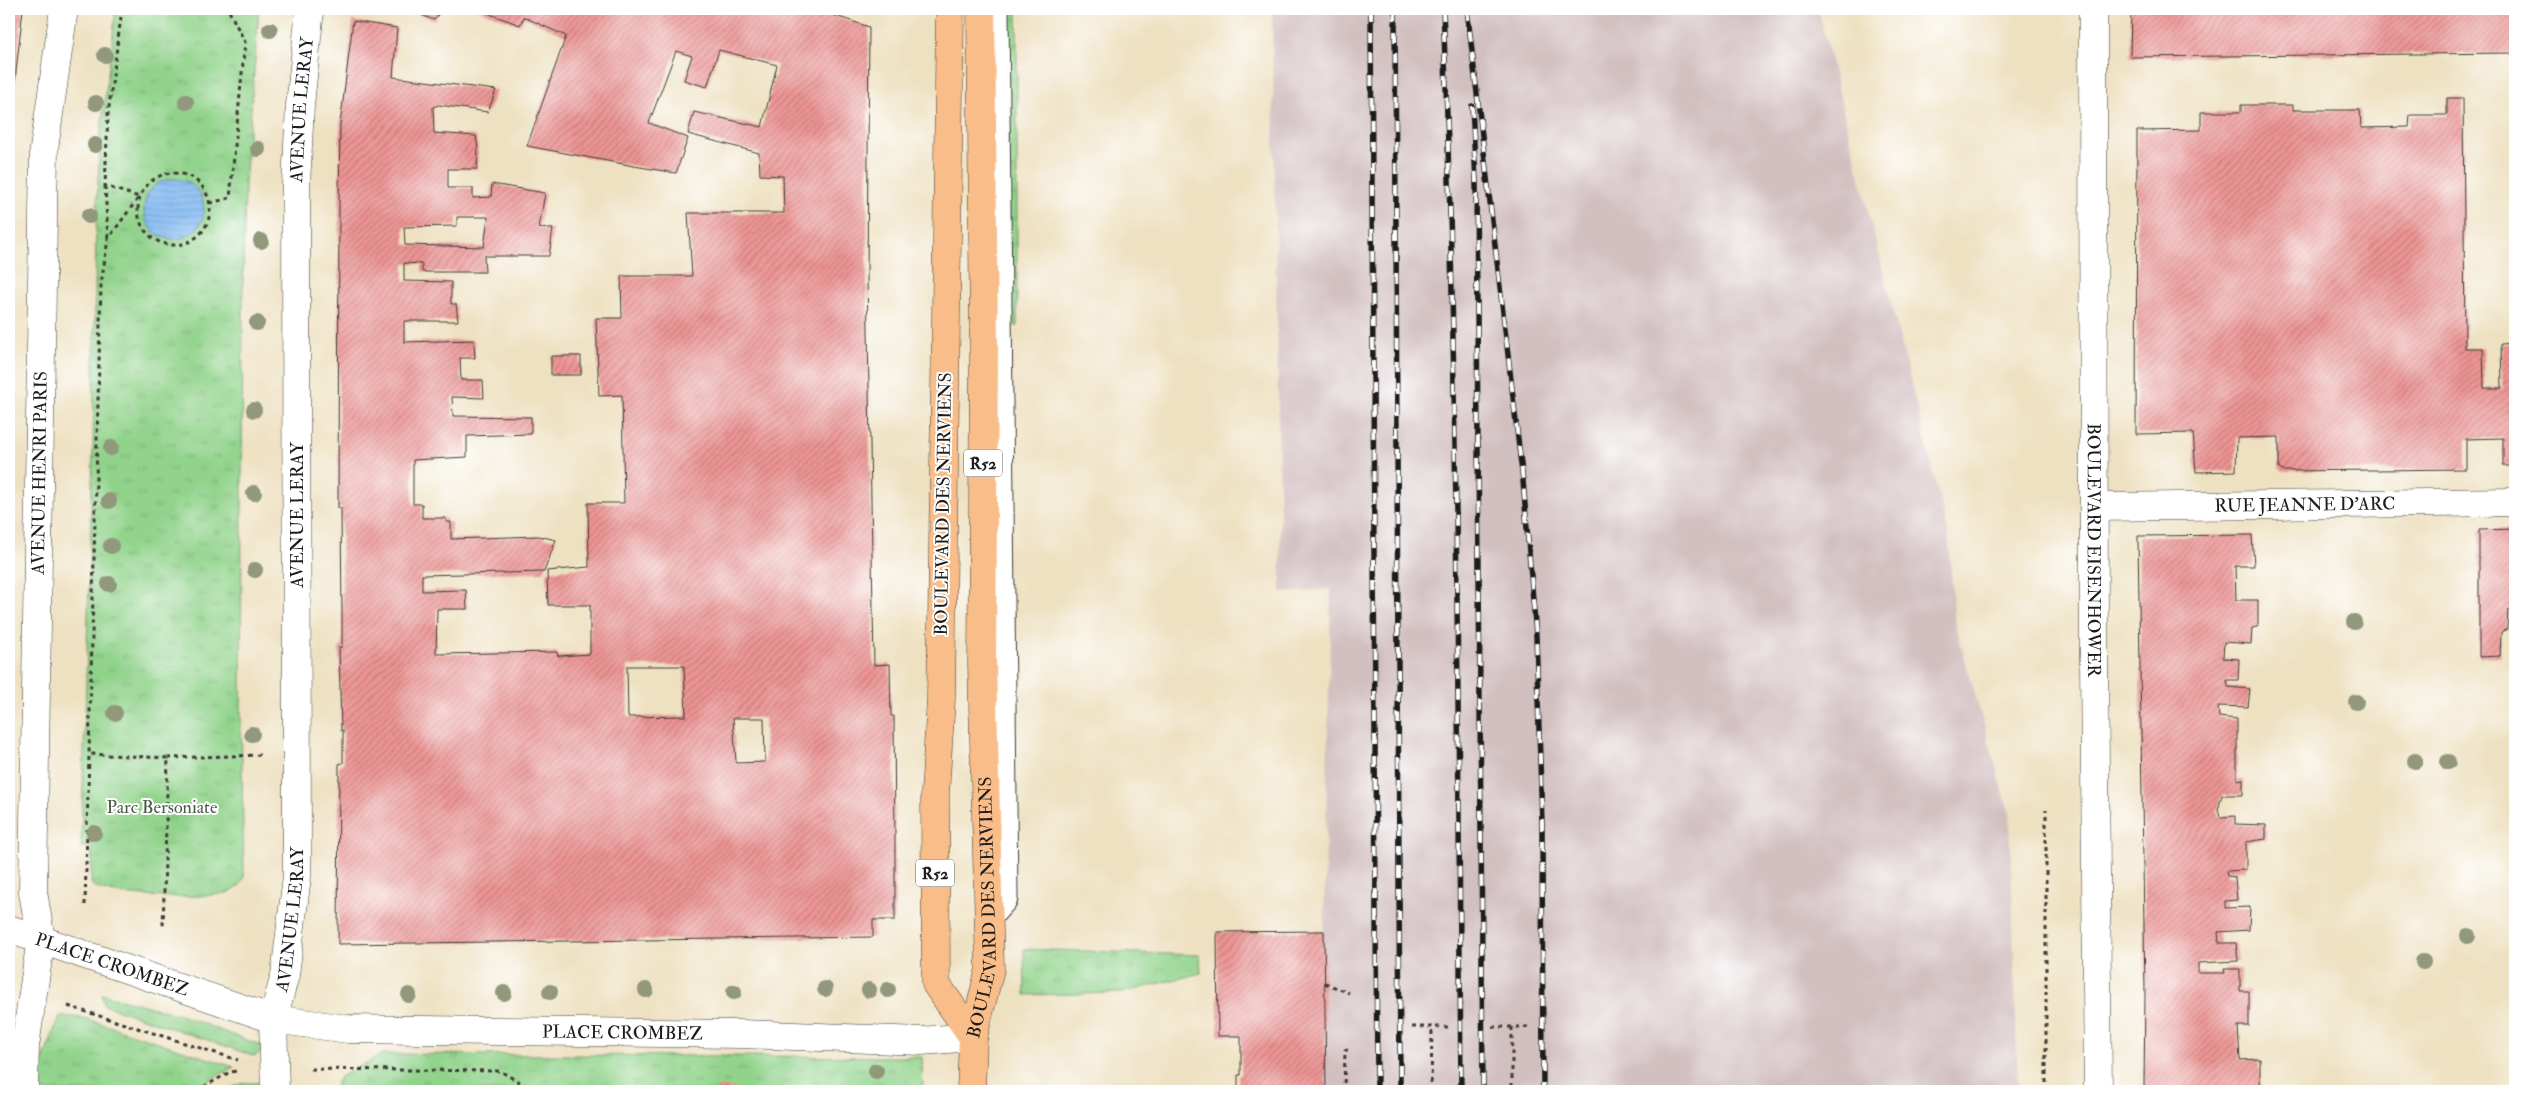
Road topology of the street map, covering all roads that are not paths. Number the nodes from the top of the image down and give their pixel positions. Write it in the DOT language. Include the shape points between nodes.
graph roads {
  1 [pos="64,9"];
  2 [pos="310,9"];
  3 [pos="950,9"];
  4 [pos="980,9"];
  5 [pos="996,9"];
  6 [pos="2093,9"];
  7 [pos="2515,502"];
  8 [pos="2095,507"];
  9 [pos="988,917"];
  10 [pos="9,929"];
  11 [pos="41,939"];
  12 [pos="273,1019"];
  13 [pos="972,1037"];
  14 [pos="275,1080"];
  15 [pos="24,1091"];
  16 [pos="971,1091"];
  17 [pos="2098,1091"];
  1 -- 11 [label="street, AVENUE HENRI PARIS" via="44,159 33,892"];
  2 -- 12 [label="street, AVENUE LERAY" via="299,115 296,185 297,876 285,975"];
  3 -- 13 [label="main road, BOULEVARD DES NERVIENS / R52" via="941,699 935,793 934,940 936,984"];
  4 -- 9 [label="main road, BOULEVARD DES NERVIENS / R52" via="984,350 982,664"];
  5 -- 9 [label="lane" via="1005,900"];
  6 -- 8 [label="street, BOULEVARD EISENHOWER"];
  7 -- 8 [label="street, RUE JEANNE D'ARC"];
  8 -- 17 [label="street, BOULEVARD EISENHOWER"];
  9 -- 13 [label="main road, BOULEVARD DES NERVIENS / R52" via="990,969"];
  10 -- 11 [label="street"];
  11 -- 12 [label="street, PLACE CROMBEZ"];
  11 -- 15 [label="street, PLACE CROMBEZ" via="25,1046"];
  12 -- 13 [label="street, PLACE CROMBEZ" via="348,1030 740,1034 921,1041"];
  12 -- 14 [label="street"];
  13 -- 16 [label="main road, R52"];
}
